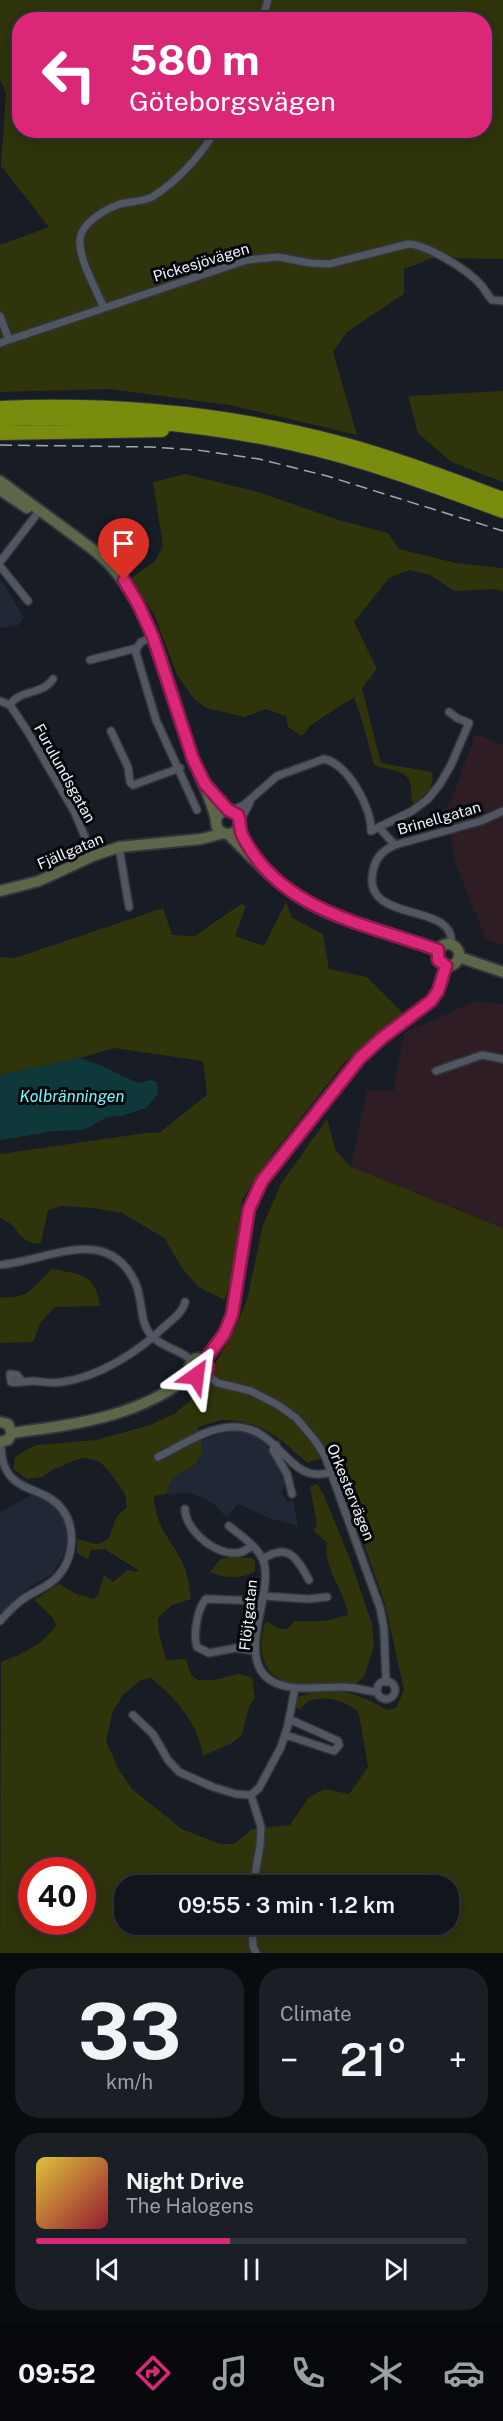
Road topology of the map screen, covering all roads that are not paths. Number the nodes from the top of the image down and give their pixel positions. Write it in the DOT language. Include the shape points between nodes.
graph roads {
  1 [pos="211,138"];
  2 [pos="503,301"];
  3 [pos="104,308"];
  4 [pos="0,316"];
  5 [pos="9,340"];
  6 [pos="0,343"];
  7 [pos="0,408"];
  8 [pos="0,419"];
  9 [pos="0,433"];
  10 [pos="262,437"];
  11 [pos="0,481"];
  12 [pos="0,490"];
  13 [pos="503,499"];
  14 [pos="503,511"];
  15 [pos="37,514"];
  16 [pos="56,523"];
  17 [pos="0,564"];
  18 [pos="28,601"];
  19 [pos="153,637"];
  20 [pos="137,648"];
  21 [pos="90,660"];
  22 [pos="53,679"];
  23 [pos="0,701"];
  24 [pos="10,705"];
  25 [pos="449,711"];
  26 [pos="111,731"];
  27 [pos="180,768"];
  28 [pos="205,784"];
  29 [pos="254,796"];
  30 [pos="197,810"];
  31 [pos="229,811"];
  32 [pos="503,811"];
  33 [pos="216,822"];
  34 [pos="239,824"];
  35 [pos="380,826"];
  36 [pos="226,834"];
  37 [pos="189,839"];
  38 [pos="395,845"];
  39 [pos="119,847"];
  40 [pos="93,856"];
  41 [pos="265,869"];
  42 [pos="0,891"];
  43 [pos="129,907"];
  44 [pos="451,944"];
  45 [pos="438,950"];
  46 [pos="459,957"];
  47 [pos="446,966"];
  48 [pos="503,972"];
  49 [pos="503,1059"];
  50 [pos="436,1071"];
  51 [pos="0,1265"];
  52 [pos="185,1302"];
  53 [pos="153,1338"];
  54 [pos="205,1360"];
  55 [pos="192,1361"];
  56 [pos="192,1374"];
  57 [pos="205,1374"];
  58 [pos="22,1381"];
  59 [pos="0,1422"];
  60 [pos="12,1433"];
  61 [pos="0,1442"];
  62 [pos="276,1445"];
  63 [pos="158,1457"];
  64 [pos="1,1459"];
  65 [pos="331,1472"];
  66 [pos="292,1494"];
  67 [pos="185,1509"];
  68 [pos="229,1526"];
  69 [pos="251,1546"];
  70 [pos="263,1559"];
  71 [pos="309,1580"];
  72 [pos="327,1597"];
  73 [pos="262,1598"];
  74 [pos="0,1621"];
  75 [pos="255,1651"];
  76 [pos="386,1682"];
  77 [pos="295,1688"];
  78 [pos="377,1692"];
  79 [pos="133,1715"];
  80 [pos="289,1719"];
  81 [pos="285,1735"];
  82 [pos="250,1795"];
  83 [pos="255,1875"];
  84 [pos="253,1935"];
  85 [pos="256,1953"];
  1 -- 3 [label="street" via="184,171 151,198 102,213 81,232 82,257"];
  2 -- 3 [label="street, Pickesjövägen" via="492,300 479,282 434,251 408,244 336,263 278,257 247,260"];
  3 -- 5 [label="street, Pickesjövägen"];
  4 -- 5 [label="street"];
  5 -- 6 [label="street, Pickesjövägen"];
  7 -- 13 [label="highway" via="123,407 243,421 376,454"];
  8 -- 10 [label="highway" via="135,420"];
  9 -- 10 [label="highway" via="170,430"];
  10 -- 14 [label="highway" via="374,465"];
  11 -- 16 [label="street"];
  12 -- 15 [label="street"];
  15 -- 16 [label="street"];
  15 -- 17 [label="street"];
  16 -- 19 [label="street" via="107,561 124,580"];
  17 -- 18 [label="street"];
  19 -- 20 [label="street"];
  19 -- 28 [label="street"];
  20 -- 21 [label="street"];
  20 -- 27 [label="street" via="156,720"];
  22 -- 24 [label="street" via="46,687 17,696"];
  23 -- 24 [label="street"];
  24 -- 40 [label="street, Furulundsgatan" via="74,811"];
  25 -- 35 [label="street" via="469,723 440,784 419,807"];
  26 -- 27 [label="street" via="133,785"];
  27 -- 30 [label="street"];
  28 -- 31 [label="street"];
  28 -- 33 [label="street"];
  29 -- 31 [label="street"];
  29 -- 34 [label="street"];
  29 -- 35 [label="street" via="277,776 324,759 332,760 363,801 371,831"];
  31 -- 33 [label="street" via="220,813"];
  31 -- 34 [label="street" via="237,814"];
  32 -- 38 [label="street, Brinellgatan"];
  33 -- 36 [label="street"];
  33 -- 37 [label="street, Fjällgatan" via="209,831"];
  34 -- 36 [label="street" via="236,831"];
  34 -- 41 [label="street" via="244,839"];
  35 -- 38 [label="street"];
  36 -- 37 [label="street, Fjällgatan"];
  36 -- 41 [label="street"];
  37 -- 39 [label="street, Fjällgatan"];
  38 -- 44 [label="street, Brinellgatan" via="376,861 372,874 376,892 393,906 442,922 451,933"];
  39 -- 40 [label="street, Fjällgatan"];
  39 -- 43 [label="street"];
  40 -- 42 [label="street, Fjällgatan" via="39,881"];
  41 -- 45 [label="street" via="290,891 320,909"];
  44 -- 45 [label="street"];
  44 -- 46 [label="street" via="457,948"];
  45 -- 47 [label="street" via="438,960"];
  46 -- 47 [label="street" via="454,965"];
  46 -- 48 [label="street"];
  47 -- 54 [label="street" via="431,1001 360,1058 262,1181 249,1209 232,1315"];
  49 -- 50 [label="street" via="482,1055"];
  51 -- 53 [label="street" via="96,1248 125,1266 136,1283 142,1316"];
  52 -- 53 [label="street"];
  53 -- 55 [label="street"];
  53 -- 58 [label="street" via="121,1359 77,1378 61,1383"];
  54 -- 55 [label="street"];
  54 -- 57 [label="street"];
  55 -- 56 [label="street"];
  56 -- 57 [label="street"];
  56 -- 60 [label="street" via="165,1394 129,1411 73,1425"];
  57 -- 65 [label="street, Orkestervägen" via="218,1383 267,1399 296,1418 314,1439"];
  59 -- 60 [label="street" via="8,1424"];
  60 -- 61 [label="street" via="8,1440"];
  61 -- 64 [label="street"];
  62 -- 63 [label="street" via="256,1431 231,1427 209,1432"];
  62 -- 65 [label="street" via="301,1471 317,1475"];
  62 -- 66 [label="street" via="273,1450 287,1474"];
  64 -- 74 [label="street" via="14,1480 56,1503 68,1522 72,1538 59,1574"];
  65 -- 76 [label="street, Orkestervägen" via="380,1608"];
  67 -- 69 [label="street" via="188,1522 219,1552 245,1551"];
  68 -- 69 [label="street, Flöjtgatan"];
  69 -- 70 [label="street, Flöjtgatan"];
  70 -- 71 [label="street" via="272,1553 286,1552"];
  70 -- 73 [label="street, Flöjtgatan" via="266,1575"];
  72 -- 73 [label="street"];
  73 -- 75 [label="street, Flöjtgatan"];
  73 -- 75 [label="street" via="206,1599 195,1636 196,1647 205,1652 236,1648"];
  75 -- 77 [label="street, Flöjtgatan" via="268,1679"];
  76 -- 78 [label="street" via="380,1684"];
  76 -- 78 [label="street" via="394,1688 392,1696 383,1699"];
  77 -- 78 [label="street, Flöjtgatan" via="348,1687"];
  77 -- 80 [label="street"];
  79 -- 82 [label="street" via="153,1734 179,1772 213,1787"];
  80 -- 81 [label="street"];
  80 -- 81 [label="street" via="329,1736 339,1745 334,1751"];
  81 -- 82 [label="street" via="259,1788"];
  82 -- 83 [label="street" via="261,1827"];
  84 -- 85 [label="street"];
}
